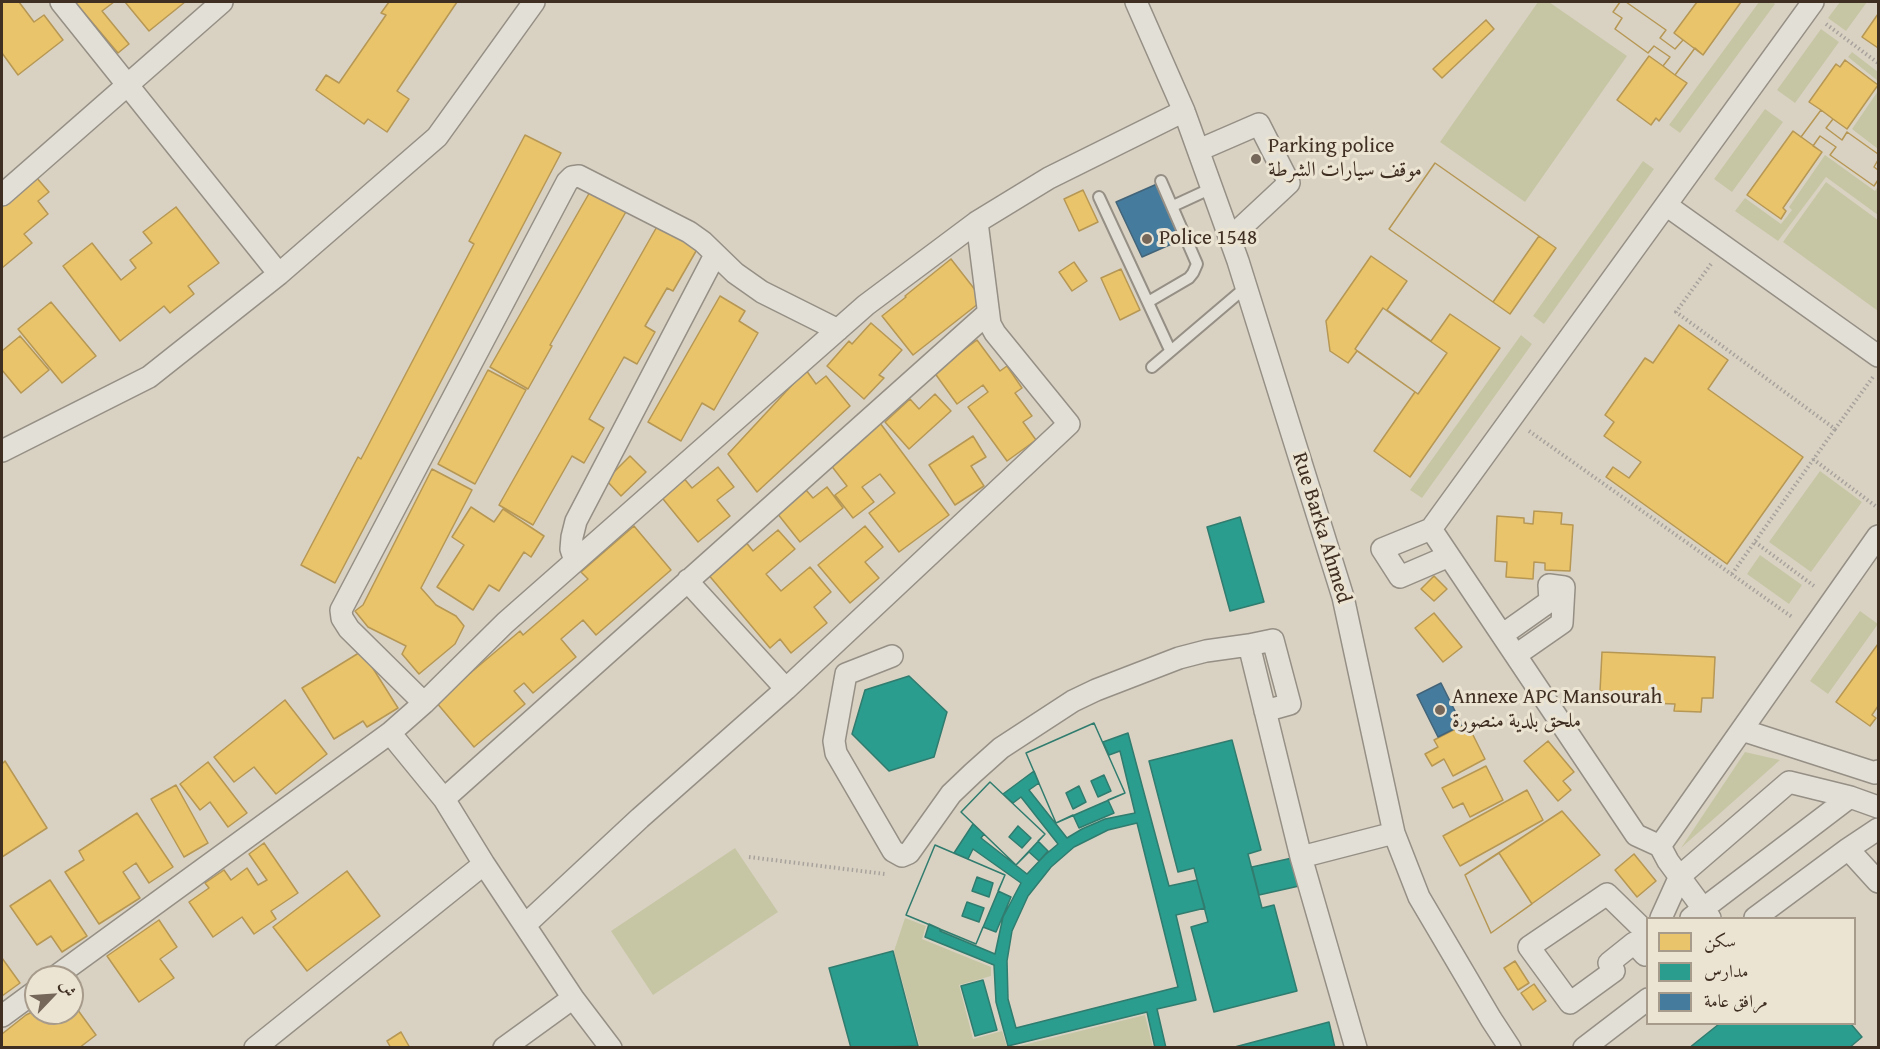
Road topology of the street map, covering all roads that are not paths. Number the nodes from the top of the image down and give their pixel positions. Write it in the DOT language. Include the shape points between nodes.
graph roads {
  1 [pos="61,2"];
  2 [pos="222,2"];
  3 [pos="534,2"];
  4 [pos="1136,2"];
  5 [pos="1810,6"];
  6 [pos="128,84"];
  7 [pos="1185,111"];
  8 [pos="1199,150"];
  9 [pos="1161,181"];
  10 [pos="1212,188"];
  11 [pos="2,195"];
  12 [pos="1100,197"];
  13 [pos="1666,205"];
  14 [pos="1173,206"];
  15 [pos="977,222"];
  16 [pos="1230,238"];
  17 [pos="715,255"];
  18 [pos="279,274"];
  19 [pos="1246,287"];
  20 [pos="1148,302"];
  21 [pos="988,314"];
  22 [pos="838,330"];
  23 [pos="1170,350"];
  24 [pos="1878,356"];
  25 [pos="1152,367"];
  26 [pos="2,451"];
  27 [pos="1431,529"];
  28 [pos="1878,536"];
  29 [pos="1449,556"];
  30 [pos="575,561"];
  31 [pos="688,580"];
  32 [pos="1502,635"];
  33 [pos="1516,655"];
  34 [pos="892,656"];
  35 [pos="786,689"];
  36 [pos="424,703"];
  37 [pos="1742,730"];
  38 [pos="390,733"];
  39 [pos="1878,771"];
  40 [pos="1850,797"];
  41 [pos="444,799"];
  42 [pos="1878,807"];
  43 [pos="1878,829"];
  44 [pos="1394,832"];
  45 [pos="1660,846"];
  46 [pos="1848,849"];
  47 [pos="1301,857"];
  48 [pos="484,864"];
  49 [pos="1680,876"];
  50 [pos="1878,882"];
  51 [pos="1701,915"];
  52 [pos="1661,917"];
  53 [pos="1756,917"];
  54 [pos="525,925"];
  55 [pos="1646,933"];
  56 [pos="1646,953"];
  57 [pos="71,965"];
  58 [pos="573,998"];
  59 [pos="24,1000"];
  60 [pos="1646,1000"];
  61 [pos="2,1016"];
  62 [pos="255,1047"];
  63 [pos="504,1047"];
  64 [pos="611,1047"];
  65 [pos="1356,1047"];
  66 [pos="1510,1047"];
  67 [pos="1584,1047"];
  1 -- 6 [label="street"];
  2 -- 6 [label="street"];
  3 -- 18 [label="street" via="437,137"];
  4 -- 7 [label="street, Rue Barka Ahmed"];
  5 -- 13 [label="street"];
  6 -- 11 [label="street"];
  6 -- 18 [label="street"];
  7 -- 8 [label="street, Rue Barka Ahmed"];
  7 -- 15 [label="street" via="1049,178"];
  8 -- 10 [label="street, Rue Barka Ahmed"];
  8 -- 16 [label="street" via="1259,124 1289,183"];
  9 -- 14 [label="lane"];
  10 -- 14 [label="lane"];
  10 -- 16 [label="street, Rue Barka Ahmed"];
  12 -- 20 [label="lane"];
  13 -- 24 [label="street"];
  13 -- 27 [label="street"];
  14 -- 20 [label="lane" via="1197,264 1188,278"];
  15 -- 21 [label="street"];
  15 -- 22 [label="street"];
  16 -- 19 [label="street, Rue Barka Ahmed"];
  17 -- 22 [label="street" via="762,292"];
  17 -- 30 [label="street" via="576,521 571,549"];
  17 -- 36 [label="street" via="689,232 579,176 567,182 341,610 349,629"];
  18 -- 26 [label="street" via="149,377"];
  19 -- 23 [label="lane"];
  19 -- 44 [label="street, Rue Barka Ahmed" via="1343,597"];
  20 -- 23 [label="lane"];
  21 -- 31 [label="street"];
  21 -- 35 [label="street" via="995,333 1069,424"];
  22 -- 30 [label="street"];
  23 -- 25 [label="lane"];
  27 -- 29 [label="street"];
  27 -- 29 [label="street" via="1382,549 1400,577"];
  28 -- 37 [label="street"];
  29 -- 32 [label="street"];
  30 -- 36 [label="street"];
  31 -- 35 [label="street"];
  31 -- 41 [label="street"];
  32 -- 33 [label="street"];
  32 -- 33 [label="street" via="1550,602 1549,585 1564,587 1562,623"];
  33 -- 45 [label="street" via="1636,835"];
  34 -- 47 [label="street" via="846,674 834,741 836,753 893,850 902,856 909,853 951,794 1001,747 1073,701 1179,658 1273,640 1290,704 1265,711"];
  35 -- 54 [label="street"];
  36 -- 38 [label="street"];
  37 -- 39 [label="street"];
  37 -- 45 [label="street"];
  38 -- 41 [label="street"];
  38 -- 57 [label="street"];
  40 -- 42 [label="street"];
  40 -- 49 [label="street" via="1789,782"];
  40 -- 51 [label="street"];
  41 -- 48 [label="street"];
  43 -- 46 [label="street"];
  44 -- 47 [label="street"];
  44 -- 66 [label="street, Rue Barka Ahmed" via="1419,897"];
  45 -- 49 [label="street"];
  46 -- 50 [label="street"];
  46 -- 53 [label="street"];
  47 -- 65 [label="street"];
  48 -- 54 [label="street"];
  48 -- 62 [label="street"];
  49 -- 51 [label="street"];
  49 -- 52 [label="street"];
  54 -- 58 [label="street"];
  55 -- 56 [label="street" via="1607,894 1529,947 1570,1003 1614,971 1608,963 1634,943"];
  58 -- 63 [label="street"];
  58 -- 64 [label="street"];
  59 -- 61 [label="street"];
  60 -- 67 [label="street"];
}
